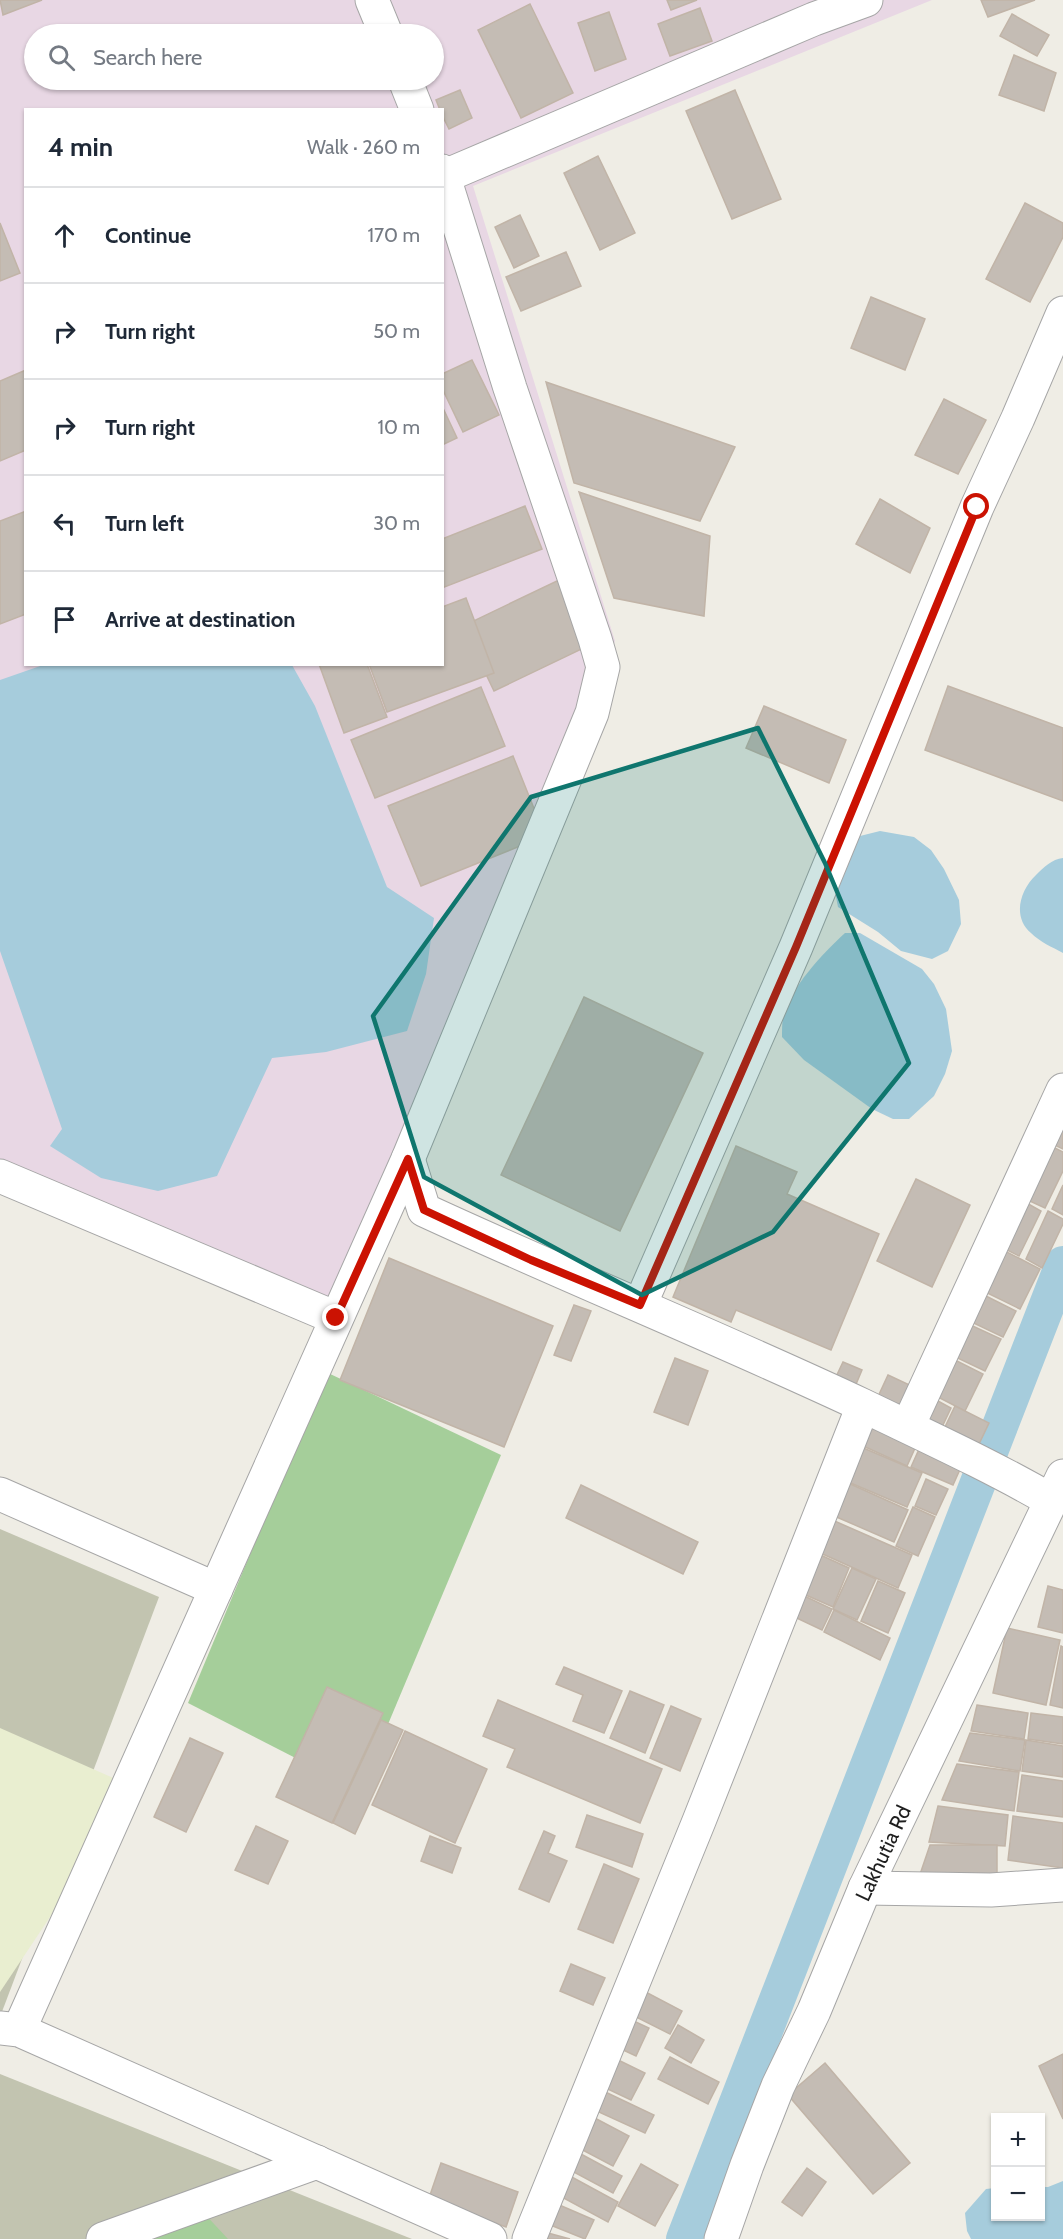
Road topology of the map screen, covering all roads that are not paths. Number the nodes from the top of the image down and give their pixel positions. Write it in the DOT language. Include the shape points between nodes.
graph roads {
  1 [pos="372,0"];
  2 [pos="866,0"];
  3 [pos="382,24"];
  4 [pos="409,90"];
  5 [pos="416,108"];
  6 [pos="444,174"];
  7 [pos="1063,313"];
  8 [pos="1063,1090"];
  9 [pos="408,1159"];
  10 [pos="0,1176"];
  11 [pos="640,1305"];
  12 [pos="336,1318"];
  13 [pos="863,1406"];
  14 [pos="908,1426"];
  15 [pos="1058,1488"];
  16 [pos="0,1494"];
  17 [pos="216,1589"];
  18 [pos="1063,1885"];
  19 [pos="865,1888"];
  20 [pos="9,2029"];
  21 [pos="317,2162"];
  22 [pos="103,2239"];
  23 [pos="490,2239"];
  24 [pos="529,2239"];
  25 [pos="721,2239"];
  1 -- 3 [label="street"];
  2 -- 6 [label="street"];
  4 -- 5 [label="street"];
  6 -- 9 [label="street" via="603,667 592,713"];
  7 -- 11 [label="street" via="977,507 796,947"];
  8 -- 14 [label="street"];
  9 -- 11 [label="street" via="424,1210"];
  9 -- 12 [label="street"];
  10 -- 12 [label="street"];
  11 -- 13 [label="street"];
  12 -- 17 [label="street"];
  13 -- 14 [label="street"];
  13 -- 24 [label="street"];
  14 -- 15 [label="street" via="1005,1474"];
  15 -- 19 [label="street, Lakhutia Rd"];
  16 -- 17 [label="street"];
  17 -- 20 [label="street"];
  18 -- 19 [label="street" via="991,1890"];
  19 -- 25 [label="street, Lakhutia Rd" via="778,2086"];
  20 -- 21 [label="street"];
  21 -- 22 [label="street"];
  21 -- 23 [label="street"];
}
